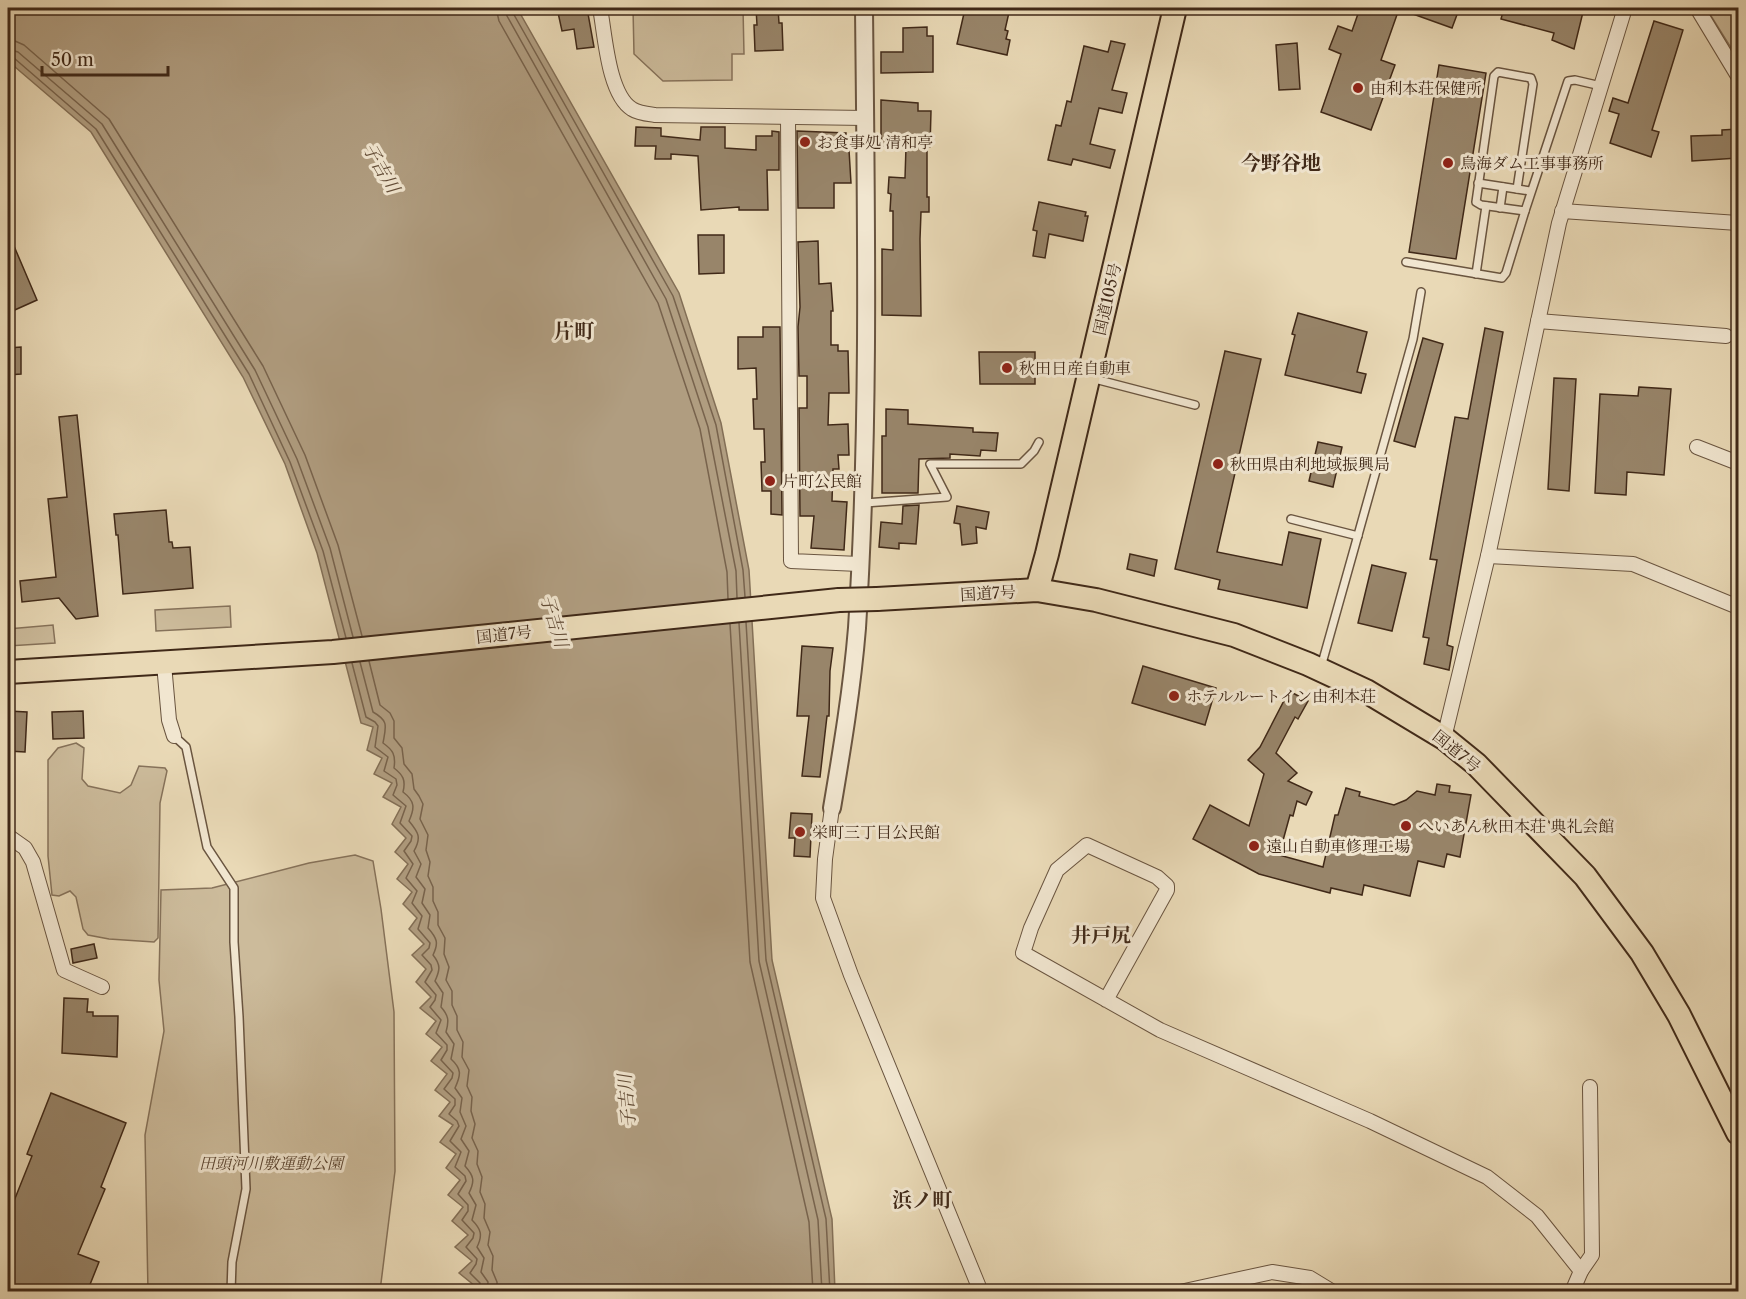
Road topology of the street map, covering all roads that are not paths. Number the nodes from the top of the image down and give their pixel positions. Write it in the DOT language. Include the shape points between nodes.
graph roads {
  1 [pos="600,8"];
  2 [pos="864,8"];
  3 [pos="1175,8"];
  4 [pos="1625,8"];
  5 [pos="1696,8"];
  6 [pos="1738,76"];
  7 [pos="1601,86"];
  8 [pos="865,118"];
  9 [pos="788,119"];
  10 [pos="1478,183"];
  11 [pos="1503,187"];
  12 [pos="1517,189"];
  13 [pos="1530,191"];
  14 [pos="1486,206"];
  15 [pos="1500,208"];
  16 [pos="1525,211"];
  17 [pos="1562,212"];
  18 [pos="1738,223"];
  19 [pos="1406,262"];
  20 [pos="1476,274"];
  21 [pos="1421,292"];
  22 [pos="1538,321"];
  23 [pos="1726,336"];
  24 [pos="1089,377"];
  25 [pos="1196,405"];
  26 [pos="1039,442"];
  27 [pos="1697,447"];
  28 [pos="1738,463"];
  29 [pos="862,503"];
  30 [pos="1291,519"];
  31 [pos="1358,536"];
  32 [pos="1488,556"];
  33 [pos="859,564"];
  34 [pos="1037,590"];
  35 [pos="1738,607"];
  36 [pos="164,664"];
  37 [pos="1321,669"];
  38 [pos="8,672"];
  39 [pos="174,736"];
  40 [pos="1444,738"];
  41 [pos="831,808"];
  42 [pos="8,836"];
  43 [pos="102,987"];
  44 [pos="1106,1000"];
  45 [pos="1590,1088"];
  46 [pos="1738,1133"];
  47 [pos="1581,1271"];
  48 [pos="231,1292"];
  49 [pos="981,1292"];
  50 [pos="1180,1292"];
  51 [pos="1333,1292"];
  52 [pos="1572,1292"];
  1 -- 9 [label="street" via="609,69 632,109 655,116"];
  2 -- 8 [label="street"];
  3 -- 24 [label="highway, 国道105号"];
  4 -- 7 [label="street"];
  5 -- 6 [label="street"];
  7 -- 13 [label="lane" via="1568,81"];
  7 -- 17 [label="street"];
  8 -- 9 [label="street"];
  8 -- 29 [label="street" via="866,408"];
  9 -- 33 [label="street" via="791,561"];
  10 -- 11 [label="lane"];
  10 -- 12 [label="lane" via="1494,76 1498,72 1532,78 1533,84"];
  10 -- 14 [label="lane" via="1476,202"];
  11 -- 12 [label="lane"];
  11 -- 15 [label="lane"];
  12 -- 13 [label="lane"];
  13 -- 16 [label="lane"];
  14 -- 15 [label="lane"];
  14 -- 20 [label="lane"];
  15 -- 16 [label="lane"];
  16 -- 20 [label="lane" via="1506,273 1502,278"];
  17 -- 18 [label="street"];
  17 -- 22 [label="street"];
  19 -- 20 [label="lane"];
  21 -- 31 [label="lane" via="1413,339"];
  22 -- 23 [label="street"];
  22 -- 32 [label="street"];
  24 -- 25 [label="lane"];
  24 -- 34 [label="highway, 国道105号"];
  26 -- 29 [label="lane" via="1021,464 930,464 947,497"];
  27 -- 28 [label="street"];
  29 -- 33 [label="street"];
  30 -- 31 [label="lane"];
  31 -- 37 [label="lane"];
  32 -- 35 [label="street" via="1633,564"];
  32 -- 40 [label="street"];
  33 -- 41 [label="street" via="844,739"];
  34 -- 36 [label="highway, 国道7号, bridge" via="839,600 333,652"];
  34 -- 37 [label="highway, 国道7号" via="1096,600 1234,635"];
  36 -- 38 [label="highway, 国道7号"];
  36 -- 39 [label="street"];
  37 -- 40 [label="highway, 国道7号"];
  39 -- 48 [label="lane" via="186,747 207,847 234,888 246,1189 232,1262"];
  40 -- 46 [label="highway, 国道7号" via="1476,764 1585,876 1642,953 1679,1015"];
  41 -- 49 [label="street" via="823,898"];
  42 -- 43 [label="street" via="25,848 33,862 64,970"];
  44 -- 44 [label="street" via="1023,952 1057,870 1087,845 1157,877 1167,886"];
  44 -- 47 [label="street" via="1160,1030 1370,1121 1487,1177 1537,1216"];
  45 -- 47 [label="street" via="1592,1255"];
  47 -- 52 [label="street"];
  50 -- 51 [label="street" via="1272,1272 1310,1278"];
}
